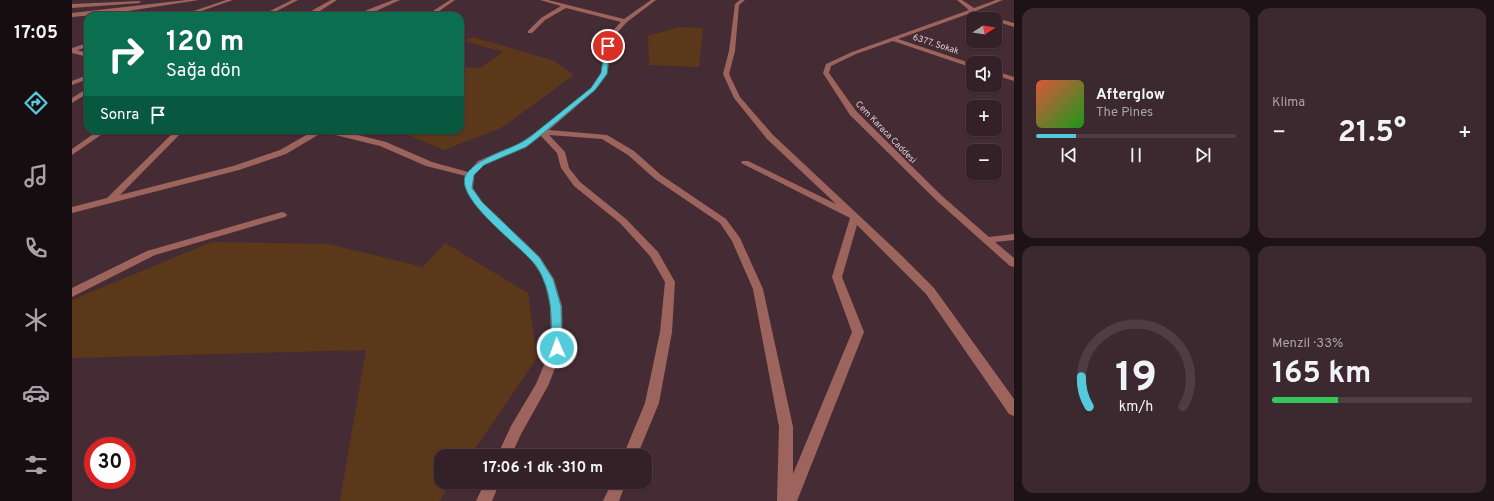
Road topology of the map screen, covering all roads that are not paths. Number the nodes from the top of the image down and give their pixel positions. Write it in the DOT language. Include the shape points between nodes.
graph roads {
  1 [pos="77,0"];
  2 [pos="198,0"];
  3 [pos="231,0"];
  4 [pos="296,0"];
  5 [pos="335,0"];
  6 [pos="398,0"];
  7 [pos="453,0"];
  8 [pos="542,0"];
  9 [pos="654,0"];
  10 [pos="743,0"];
  11 [pos="959,0"];
  12 [pos="1001,0"];
  13 [pos="139,2"];
  14 [pos="72,3"];
  15 [pos="72,6"];
  16 [pos="565,6"];
  17 [pos="970,11"];
  18 [pos="104,12"];
  19 [pos="194,12"];
  20 [pos="271,12"];
  21 [pos="314,12"];
  22 [pos="368,12"];
  23 [pos="434,12"];
  24 [pos="973,12"];
  25 [pos="84,14"];
  26 [pos="72,15"];
  27 [pos="625,21"];
  28 [pos="1002,21"];
  29 [pos="1014,25"];
  30 [pos="530,32"];
  31 [pos="893,39"];
  32 [pos="84,46"];
  33 [pos="72,50"];
  34 [pos="84,54"];
  35 [pos="966,64"];
  36 [pos="1002,75"];
  37 [pos="84,78"];
  38 [pos="1014,79"];
  39 [pos="72,83"];
  40 [pos="84,93"];
  41 [pos="72,101"];
  42 [pos="542,132"];
  43 [pos="98,134"];
  44 [pos="176,134"];
  45 [pos="313,134"];
  46 [pos="346,134"];
  47 [pos="72,153"];
  48 [pos="745,163"];
  49 [pos="470,175"];
  50 [pos="110,199"];
  51 [pos="72,210"];
  52 [pos="282,215"];
  53 [pos="855,217"];
  54 [pos="1014,237"];
  55 [pos="986,240"];
  56 [pos="1014,264"];
  57 [pos="72,293"];
  58 [pos="1014,410"];
  59 [pos="507,449"];
  60 [pos="633,449"];
  61 [pos="489,489"];
  62 [pos="616,489"];
  63 [pos="484,501"];
  64 [pos="611,501"];
  65 [pos="785,501"];
  66 [pos="789,501"];
  1 -- 14 [label="street"];
  2 -- 18 [label="street"];
  3 -- 19 [label="street"];
  4 -- 20 [label="street"];
  5 -- 21 [label="street"];
  6 -- 22 [label="street"];
  7 -- 23 [label="street"];
  8 -- 16 [label="street"];
  9 -- 27 [label="street"];
  10 -- 53 [label="street" via="737,4 732,51 726,74 737,98 770,137"];
  11 -- 17 [label="street"];
  12 -- 17 [label="street, Cem Karaca Caddesi"];
  13 -- 15 [label="street"];
  16 -- 27 [label="street"];
  16 -- 30 [label="street" via="543,19"];
  17 -- 24 [label="street"];
  17 -- 31 [label="street, Cem Karaca Caddesi"];
  25 -- 26 [label="street"];
  27 -- 42 [label="street" via="611,36 604,74 593,89"];
  28 -- 29 [label="street"];
  31 -- 35 [label="street, 6377. Sokak"];
  31 -- 55 [label="street, Cem Karaca Caddesi" via="828,65 826,73 853,113 939,198"];
  32 -- 33 [label="street"];
  33 -- 34 [label="street"];
  36 -- 38 [label="street"];
  37 -- 39 [label="street"];
  40 -- 41 [label="street"];
  42 -- 49 [label="street" via="523,145 481,163"];
  42 -- 60 [label="street" via="560,152 566,168 577,184 623,221 654,254 670,282 666,332 652,403"];
  42 -- 65 [label="street" via="604,137 631,153 658,177 723,221 737,240 758,289 786,427"];
  43 -- 47 [label="street"];
  44 -- 50 [label="street"];
  45 -- 50 [label="street" via="283,152 236,168"];
  46 -- 49 [label="street" via="382,144 429,164"];
  48 -- 53 [label="street"];
  49 -- 59 [label="street" via="468,188 478,204 536,259 548,279 556,306 557,348 542,386"];
  50 -- 51 [label="street"];
  52 -- 57 [label="street" via="152,253"];
  53 -- 58 [label="street" via="930,291"];
  53 -- 66 [label="street" via="837,277 858,332"];
  54 -- 55 [label="street"];
  55 -- 56 [label="street, Cem Karaca Caddesi"];
  61 -- 63 [label="street"];
  62 -- 64 [label="street"];
}
